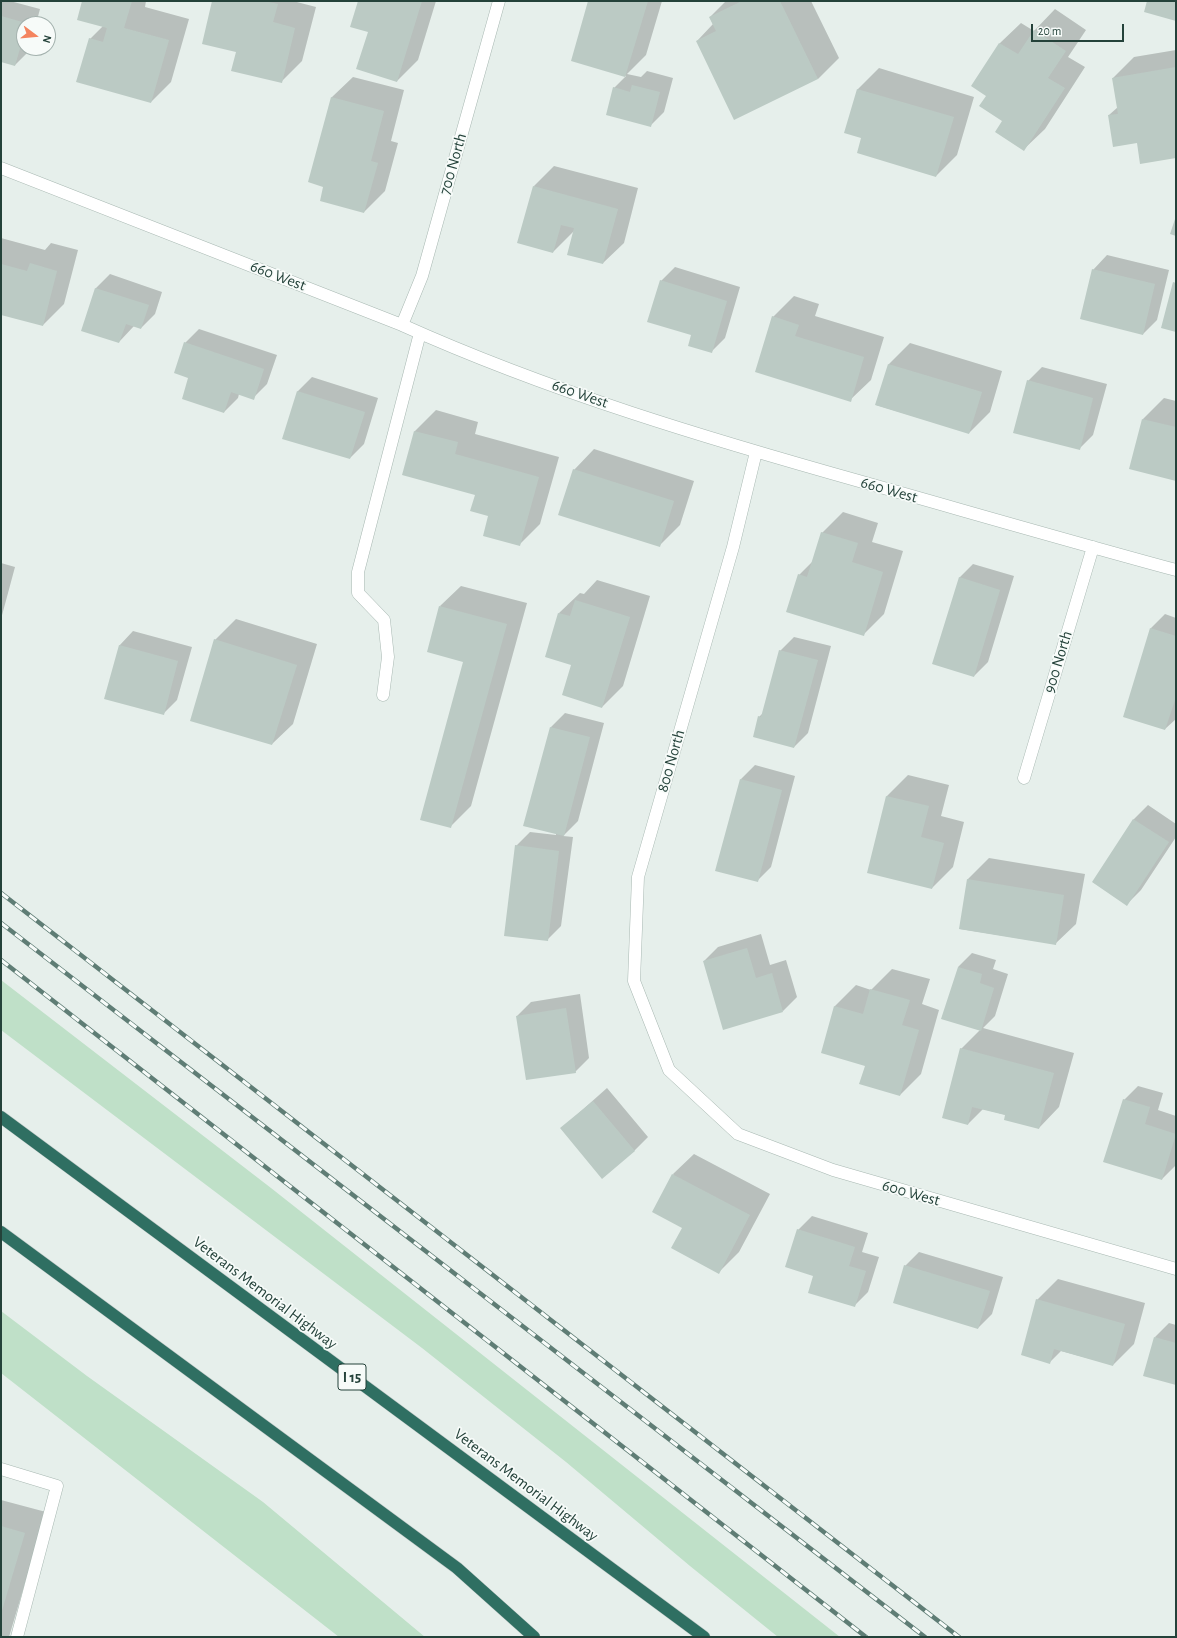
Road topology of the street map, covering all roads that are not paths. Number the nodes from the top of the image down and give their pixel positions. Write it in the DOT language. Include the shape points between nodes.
graph roads {
  1 [pos="499,1"];
  2 [pos="1,168"];
  3 [pos="402,325"];
  4 [pos="420,333"];
  5 [pos="756,452"];
  6 [pos="1093,547"];
  7 [pos="1176,570"];
  8 [pos="383,695"];
  9 [pos="1024,778"];
  10 [pos="670,1070"];
  11 [pos="1,1117"];
  12 [pos="1,1232"];
  13 [pos="1176,1269"];
  14 [pos="1,1469"];
  15 [pos="17,1637"];
  16 [pos="534,1637"];
  17 [pos="704,1637"];
  1 -- 3 [label="street, 700 North" via="422,276"];
  2 -- 3 [label="street, 660 West"];
  3 -- 4 [label="street, 660 West"];
  4 -- 5 [label="street, 660 West" via="585,397"];
  4 -- 8 [label="street" via="358,572 358,593 384,620 388,657"];
  5 -- 6 [label="street, 660 West"];
  5 -- 10 [label="street, 800 North" via="733,547 638,878 634,981"];
  6 -- 7 [label="street, 660 West"];
  6 -- 9 [label="street, 900 North"];
  10 -- 13 [label="street, 600 West" via="738,1134 834,1170"];
  11 -- 17 [label="highway, Veterans Memorial Highway / I 15"];
  12 -- 16 [label="highway" via="457,1568"];
  14 -- 15 [label="street" via="57,1486"];
}
